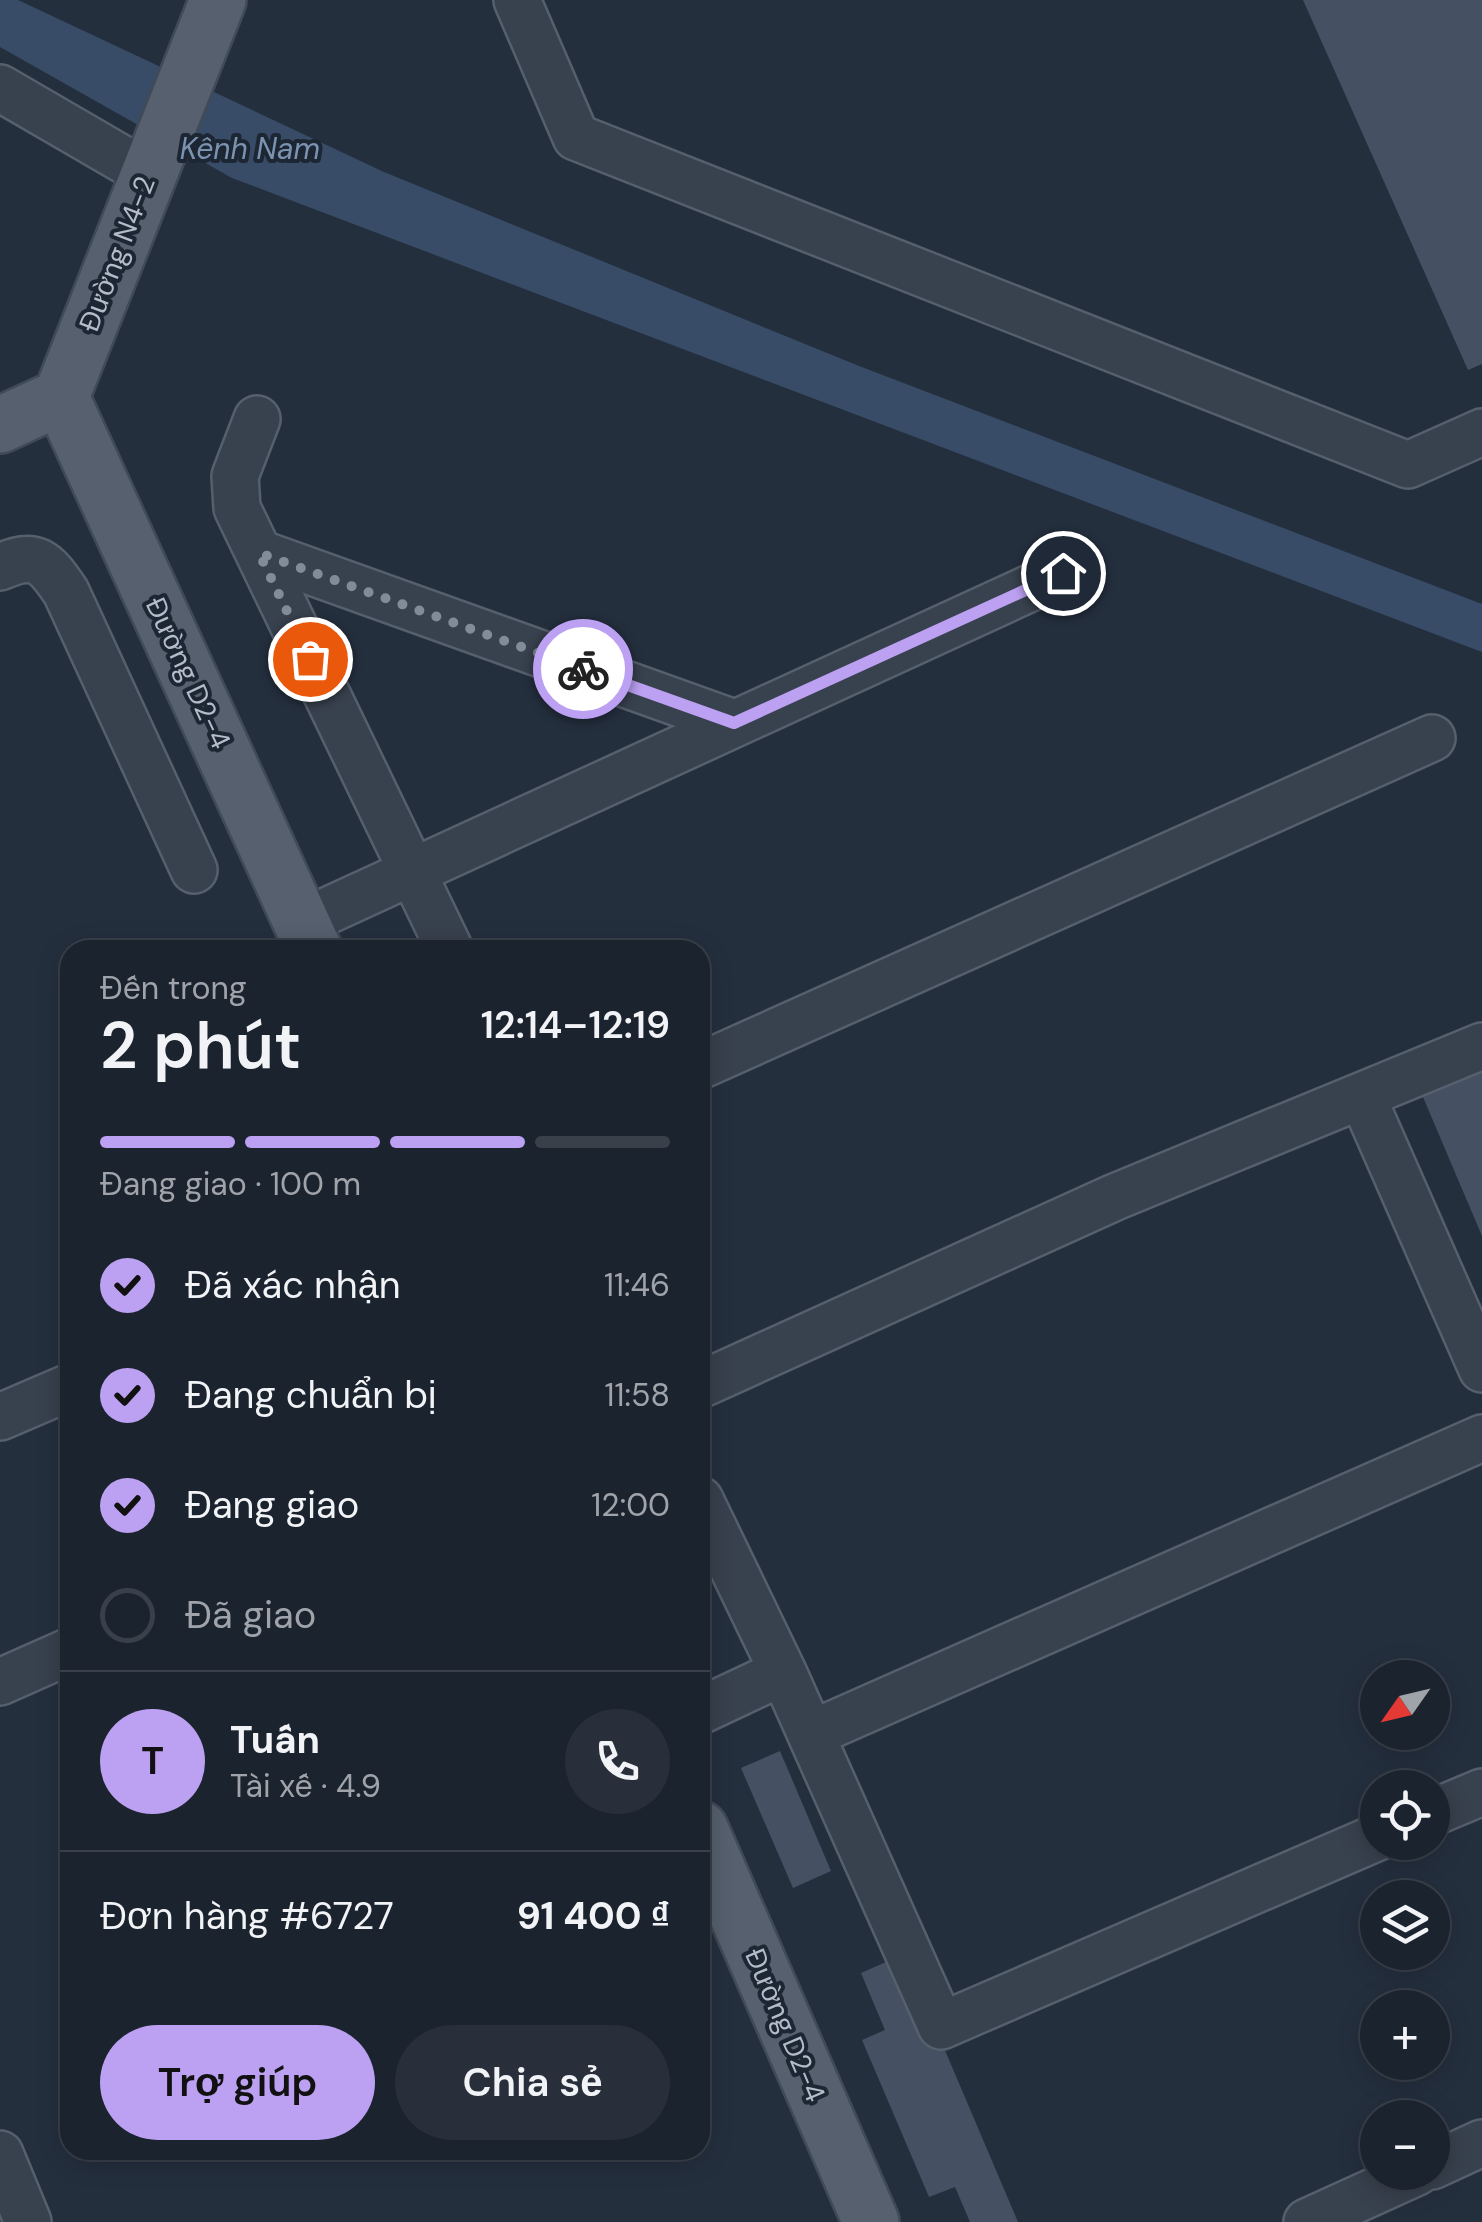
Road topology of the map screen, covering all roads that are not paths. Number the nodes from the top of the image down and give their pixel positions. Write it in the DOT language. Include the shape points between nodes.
graph roads {
  1 [pos="516,0"];
  2 [pos="210,19"];
  3 [pos="0,88"];
  4 [pos="148,174"];
  5 [pos="61,397"];
  6 [pos="257,419"];
  7 [pos="0,424"];
  8 [pos="1482,432"];
  9 [pos="259,553"];
  10 [pos="0,567"];
  11 [pos="1063,573"];
  12 [pos="734,723"];
  13 [pos="1432,738"];
  14 [pos="194,870"];
  15 [pos="413,870"];
  16 [pos="309,936"];
  17 [pos="445,940"];
  18 [pos="1482,1046"];
  19 [pos="710,1062"];
  20 [pos="1362,1096"];
  21 [pos="1482,1370"];
  22 [pos="710,1380"];
  23 [pos="60,1391"];
  24 [pos="0,1417"];
  25 [pos="1482,1438"];
  26 [pos="710,1520"];
  27 [pos="60,1655"];
  28 [pos="784,1672"];
  29 [pos="0,1682"];
  30 [pos="710,1706"];
  31 [pos="811,1734"];
  32 [pos="1482,1792"];
  33 [pos="1450,1806"];
  34 [pos="1360,1845"];
  35 [pos="710,1852"];
  36 [pos="1482,2144"];
  37 [pos="0,2156"];
  38 [pos="1450,2158"];
  39 [pos="1377,2190"];
  40 [pos="28,2222"];
  41 [pos="871,2222"];
  42 [pos="1307,2222"];
  1 -- 8 [label="street" via="576,137 1408,466"];
  2 -- 4 [label="main road, Đường N4-2"];
  3 -- 4 [label="street"];
  4 -- 5 [label="main road, Đường N4-2"];
  5 -- 7 [label="main road"];
  5 -- 16 [label="main road, Đường D2-4"];
  6 -- 9 [label="street" via="233,489"];
  9 -- 12 [label="street"];
  9 -- 15 [label="street"];
  10 -- 14 [label="street" via="28,556 66,592"];
  11 -- 12 [label="street"];
  12 -- 15 [label="street"];
  13 -- 19 [label="street"];
  15 -- 16 [label="street"];
  15 -- 17 [label="street"];
  18 -- 20 [label="street"];
  20 -- 21 [label="street"];
  20 -- 22 [label="street" via="1116,1197"];
  23 -- 24 [label="street"];
  25 -- 31 [label="street"];
  26 -- 28 [label="street"];
  27 -- 29 [label="street"];
  28 -- 30 [label="street"];
  28 -- 31 [label="street"];
  31 -- 34 [label="street" via="941,2026"];
  32 -- 33 [label="street"];
  35 -- 41 [label="main road, Đường D2-4"];
  36 -- 38 [label="street"];
  37 -- 40 [label="street"];
  39 -- 42 [label="street"];
}
